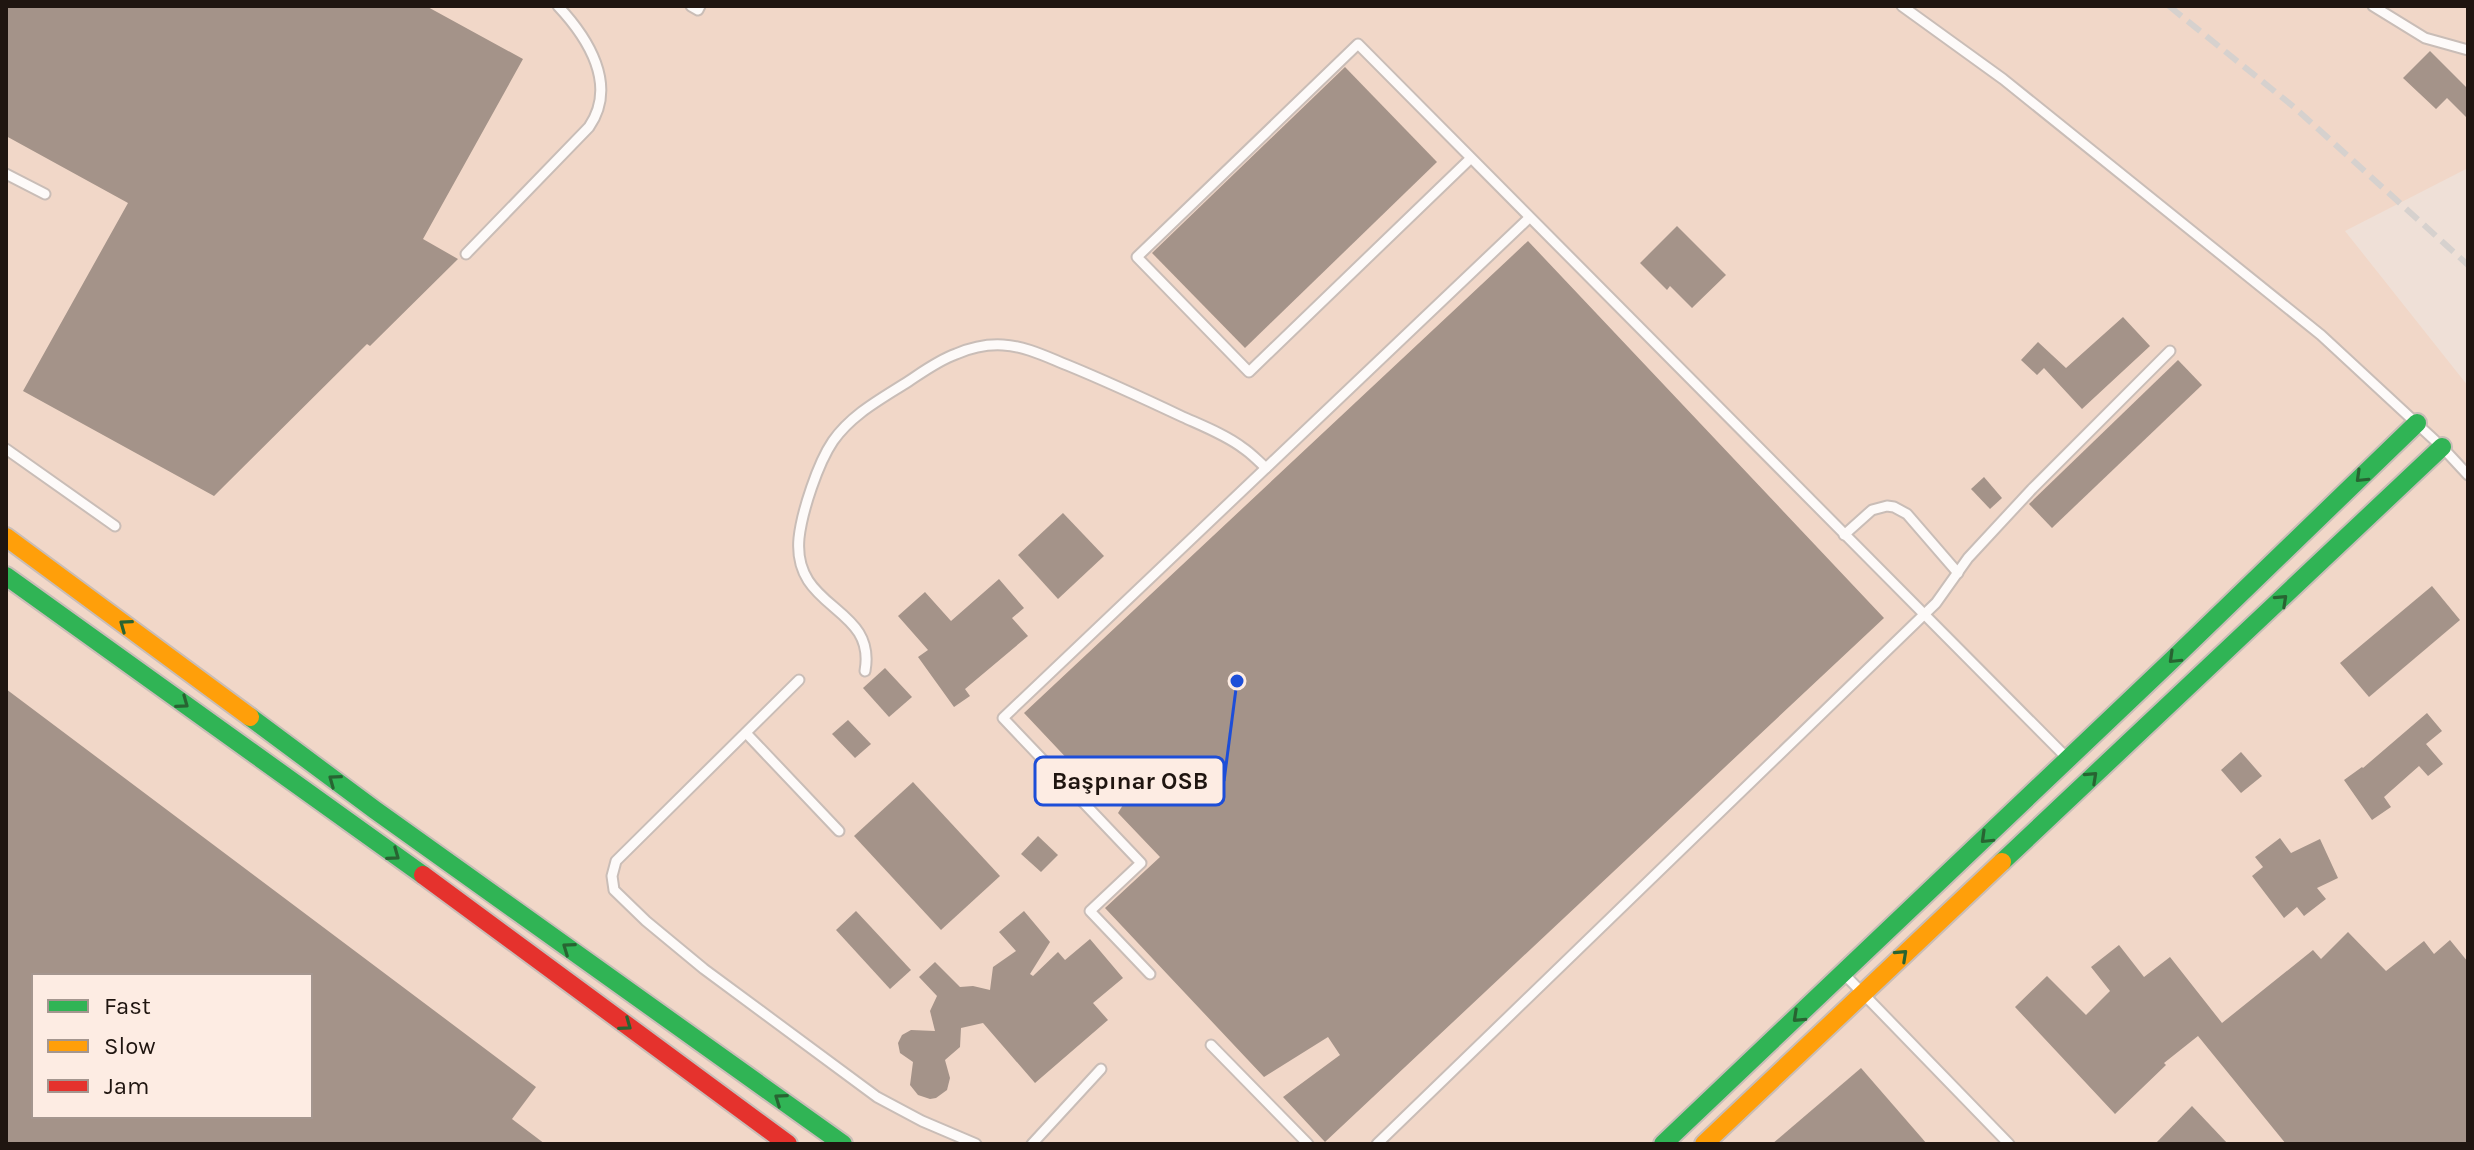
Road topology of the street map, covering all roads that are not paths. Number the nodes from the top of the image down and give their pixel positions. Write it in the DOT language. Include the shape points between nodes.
graph roads {
  1 [pos="558,6"];
  2 [pos="691,6"];
  3 [pos="700,6"];
  4 [pos="1902,6"];
  5 [pos="2373,6"];
  6 [pos="2468,50"];
  7 [pos="1470,159"];
  8 [pos="6,174"];
  9 [pos="45,194"];
  10 [pos="1529,218"];
  11 [pos="466,254"];
  12 [pos="2170,351"];
  13 [pos="2417,423"];
  14 [pos="2442,447"];
  15 [pos="6,449"];
  16 [pos="1266,468"];
  17 [pos="2468,475"];
  18 [pos="115,526"];
  19 [pos="1844,535"];
  20 [pos="6,537"];
  21 [pos="1958,573"];
  22 [pos="6,576"];
  23 [pos="1923,614"];
  24 [pos="865,671"];
  25 [pos="799,680"];
  26 [pos="746,733"];
  27 [pos="2068,759"];
  28 [pos="375,810"];
  29 [pos="362,831"];
  30 [pos="839,831"];
  31 [pos="1844,973"];
  32 [pos="1150,974"];
  33 [pos="1862,992"];
  34 [pos="1211,1045"];
  35 [pos="1101,1069"];
  36 [pos="788,1144"];
  37 [pos="843,1144"];
  38 [pos="976,1144"];
  39 [pos="1032,1144"];
  40 [pos="1308,1144"];
  41 [pos="1377,1144"];
  42 [pos="1663,1144"];
  43 [pos="1704,1144"];
  44 [pos="2009,1144"];
  1 -- 11 [label="lane" via="579,33 602,82 598,111 589,127"];
  2 -- 3 [label="lane"];
  4 -- 13 [label="lane" via="2003,79 2297,315"];
  5 -- 6 [label="lane" via="2425,38"];
  7 -- 7 [label="lane" via="1358,44 1137,257 1249,372"];
  7 -- 10 [label="lane"];
  8 -- 9 [label="lane"];
  10 -- 16 [label="lane"];
  10 -- 19 [label="lane"];
  12 -- 21 [label="lane" via="2032,489"];
  13 -- 14 [label="lane"];
  13 -- 27 [label="street, one-way"];
  14 -- 17 [label="lane"];
  33 -- 14 [label="street, one-way"];
  15 -- 18 [label="lane"];
  16 -- 24 [label="lane" via="1242,447 1195,423 1038,353 990,345 943,359 843,428 819,464 801,528 800,558 807,579 858,630 867,649"];
  16 -- 32 [label="lane" via="1003,718 1141,863 1090,911"];
  19 -- 21 [label="lane" via="1872,510 1894,507 1907,514"];
  19 -- 23 [label="lane"];
  28 -- 20 [label="street, one-way"];
  21 -- 23 [label="lane"];
  22 -- 29 [label="street, one-way"];
  23 -- 27 [label="lane"];
  23 -- 41 [label="lane"];
  25 -- 26 [label="lane"];
  26 -- 30 [label="lane"];
  26 -- 38 [label="lane" via="616,861 614,890 704,969 877,1097"];
  27 -- 31 [label="street, one-way"];
  28 -- 29 [label="street"];
  37 -- 28 [label="street, one-way"];
  29 -- 36 [label="street, one-way"];
  31 -- 33 [label="lane"];
  31 -- 42 [label="street, one-way"];
  33 -- 43 [label="street"];
  33 -- 44 [label="lane"];
  34 -- 40 [label="lane"];
  35 -- 39 [label="lane"];
}
